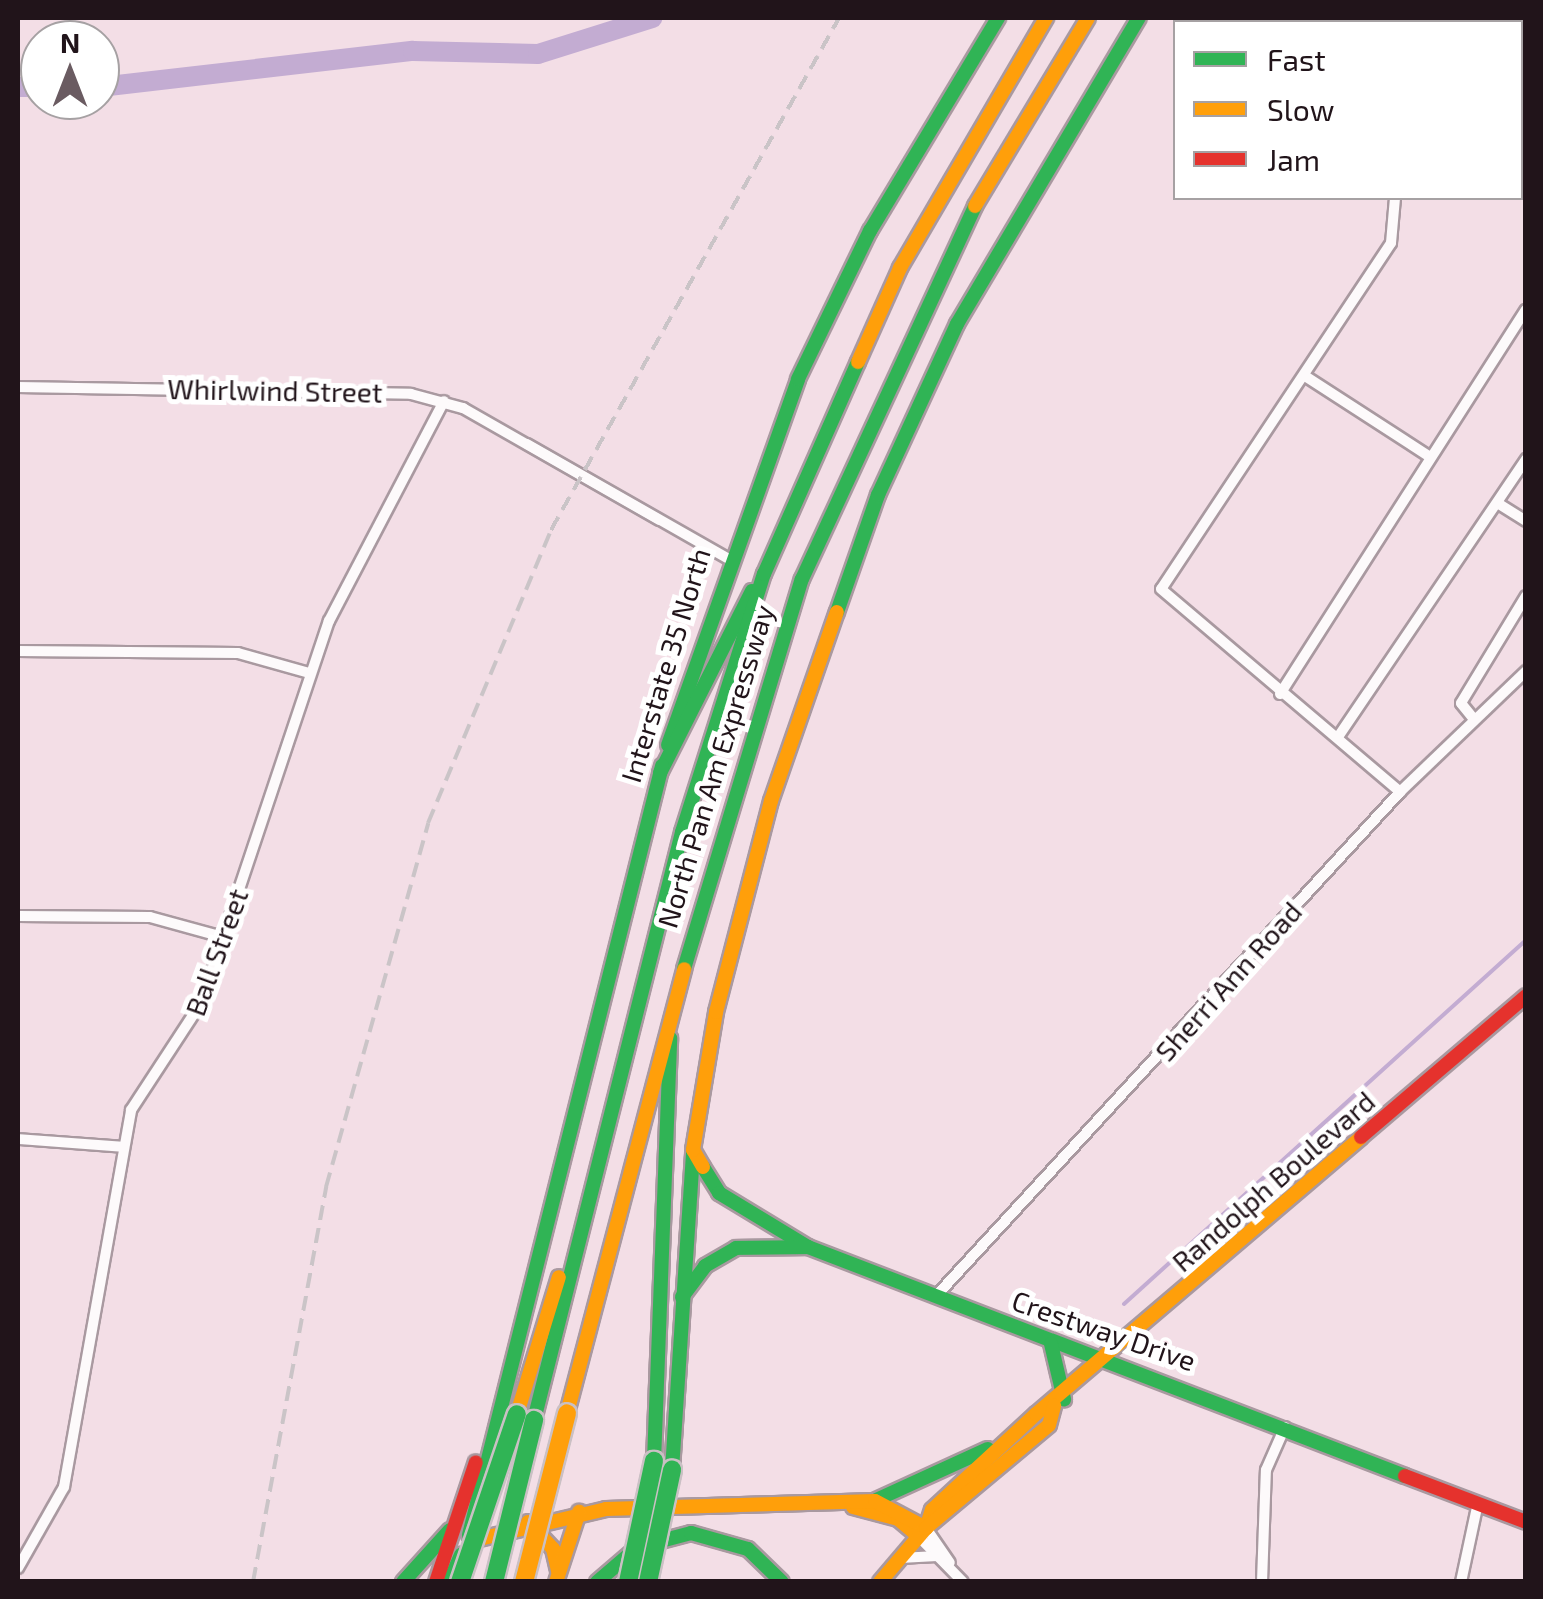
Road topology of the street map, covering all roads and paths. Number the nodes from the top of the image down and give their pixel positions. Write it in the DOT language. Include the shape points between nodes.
graph roads {
  1 [pos="998,18"];
  2 [pos="1046,18"];
  3 [pos="1088,18"];
  4 [pos="1139,18"];
  5 [pos="1394,200"];
  6 [pos="1526,310"];
  7 [pos="1305,376"];
  8 [pos="18,388"];
  9 [pos="444,401"];
  10 [pos="1430,457"];
  11 [pos="1526,459"];
  12 [pos="1499,504"];
  13 [pos="1526,522"];
  14 [pos="726,558"];
  15 [pos="764,574"];
  16 [pos="1526,596"];
  17 [pos="18,651"];
  18 [pos="1526,671"];
  19 [pos="309,673"];
  20 [pos="1280,694"];
  21 [pos="1474,718"];
  22 [pos="1338,737"];
  23 [pos="660,773"];
  24 [pos="1400,792"];
  25 [pos="18,916"];
  26 [pos="224,937"];
  27 [pos="1526,996"];
  28 [pos="670,1012"];
  29 [pos="18,1139"];
  30 [pos="124,1146"];
  31 [pos="693,1150"];
  32 [pos="808,1246"];
  33 [pos="936,1296"];
  34 [pos="682,1298"];
  35 [pos="1051,1344"];
  36 [pos="1107,1360"];
  37 [pos="503,1376"];
  38 [pos="1059,1403"];
  39 [pos="567,1413"];
  40 [pos="526,1417"];
  41 [pos="1286,1425"];
  42 [pos="1022,1427"];
  43 [pos="875,1500"];
  44 [pos="1478,1504"];
  45 [pos="847,1505"];
  46 [pos="462,1507"];
  47 [pos="579,1512"];
  48 [pos="528,1522"];
  49 [pos="1526,1522"];
  50 [pos="924,1536"];
  51 [pos="467,1542"];
  52 [pos="938,1557"];
  53 [pos="899,1558"];
  54 [pos="950,1563"];
  55 [pos="18,1568"];
  56 [pos="557,1578"];
  57 [pos="403,1582"];
  58 [pos="436,1582"];
  59 [pos="448,1582"];
  60 [pos="460,1582"];
  61 [pos="494,1582"];
  62 [pos="524,1582"];
  63 [pos="532,1582"];
  64 [pos="597,1582"];
  65 [pos="628,1582"];
  66 [pos="648,1582"];
  67 [pos="782,1582"];
  68 [pos="880,1582"];
  69 [pos="964,1582"];
  70 [pos="1262,1582"];
  71 [pos="1461,1582"];
  1 -- 14 [label="main road, Interstate 35 North" via="844,282"];
  2 -- 15 [label="main road, North Pan Am Expressway" via="900,268"];
  3 -- 28 [label="main road, North Pan Am Expressway" via="948,250 850,461 755,714"];
  4 -- 31 [label="main road" via="957,324 878,495 771,801 719,1000"];
  5 -- 7 [label="street" via="1391,242"];
  6 -- 10 [label="street"];
  7 -- 10 [label="street"];
  7 -- 20 [label="street" via="1160,588"];
  8 -- 9 [label="street, Whirlwind Street" via="348,388"];
  9 -- 14 [label="street, Whirlwind Street"];
  9 -- 19 [label="street, Ball Street"];
  10 -- 20 [label="street"];
  11 -- 12 [label="street"];
  12 -- 13 [label="street"];
  12 -- 22 [label="street"];
  14 -- 23 [label="main road, Interstate 35 North"];
  15 -- 23 [label="main road" via="731,620"];
  15 -- 40 [label="main road, North Pan Am Expressway" via="682,832"];
  16 -- 21 [label="street" via="1461,703"];
  17 -- 19 [label="street" via="238,653"];
  18 -- 21 [label="street, Sherri Ann Road"];
  19 -- 26 [label="street, Ball Street"];
  20 -- 22 [label="street"];
  21 -- 24 [label="street, Sherri Ann Road"];
  22 -- 24 [label="street"];
  23 -- 37 [label="main road, Interstate 35 North"];
  24 -- 33 [label="street, Sherri Ann Road"];
  25 -- 26 [label="street" via="150,917"];
  26 -- 30 [label="street, Ball Street" via="188,1030 136,1099"];
  27 -- 36 [label="main road, Randolph Boulevard"];
  28 -- 39 [label="main road, North Pan Am Expressway"];
  28 -- 65 [label="main road, bridge" via="654,1462"];
  29 -- 30 [label="street"];
  30 -- 55 [label="street, Ball Street" via="64,1487"];
  31 -- 32 [label="main road, Crestway Drive" via="719,1194"];
  31 -- 34 [label="main road"];
  32 -- 33 [label="main road, Crestway Drive"];
  32 -- 34 [label="main road" via="736,1248 705,1266"];
  33 -- 35 [label="main road, Crestway Drive"];
  34 -- 66 [label="main road, bridge" via="672,1470"];
  35 -- 36 [label="main road, Crestway Drive"];
  35 -- 38 [label="main road"];
  36 -- 38 [label="main road, Randolph Boulevard"];
  36 -- 41 [label="main road, Crestway Drive"];
  37 -- 46 [label="main road, Interstate 35 North"];
  37 -- 51 [label="main road, Interstate 35 North"];
  38 -- 42 [label="main road, Randolph Boulevard"];
  38 -- 50 [label="main road, Randolph Boulevard" via="1049,1425"];
  39 -- 62 [label="main road, North Pan Am Expressway, bridge"];
  39 -- 63 [label="main road, bridge"];
  40 -- 60 [label="main road, bridge"];
  40 -- 61 [label="main road, North Pan Am Expressway, bridge"];
  41 -- 44 [label="main road, Crestway Drive"];
  41 -- 70 [label="street" via="1266,1470"];
  42 -- 43 [label="main road" via="964,1465"];
  42 -- 50 [label="main road, Randolph Boulevard" via="932,1510"];
  43 -- 45 [label="main road"];
  43 -- 50 [label="main road"];
  44 -- 49 [label="main road, Crestway Drive"];
  44 -- 71 [label="street"];
  45 -- 47 [label="main road"];
  45 -- 50 [label="main road" via="898,1519"];
  46 -- 57 [label="main road" via="441,1547"];
  46 -- 58 [label="main road, Interstate 35 North"];
  47 -- 48 [label="main road"];
  47 -- 56 [label="main road"];
  48 -- 51 [label="main road"];
  48 -- 56 [label="main road" via="553,1549"];
  50 -- 52 [label="street"];
  50 -- 53 [label="main road"];
  50 -- 54 [label="street"];
  51 -- 59 [label="main road, Interstate 35 North"];
  52 -- 53 [label="street"];
  52 -- 54 [label="street"];
  53 -- 68 [label="main road"];
  54 -- 69 [label="street"];
  64 -- 67 [label="main road" via="638,1547 691,1534 748,1550"];
}
